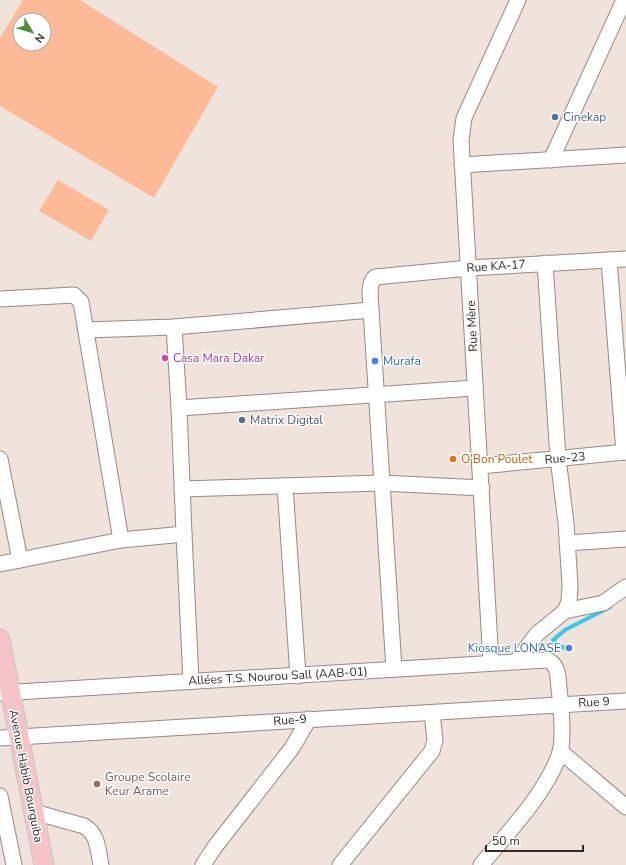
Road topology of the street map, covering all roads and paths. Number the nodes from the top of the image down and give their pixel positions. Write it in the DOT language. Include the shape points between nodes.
graph roads {
  1 [pos="518,0"];
  2 [pos="624,0"];
  3 [pos="626,155"];
  4 [pos="551,160"];
  5 [pos="462,165"];
  6 [pos="626,259"];
  7 [pos="609,260"];
  8 [pos="545,263"];
  9 [pos="469,268"];
  10 [pos="0,298"];
  11 [pos="371,310"];
  12 [pos="174,327"];
  13 [pos="86,330"];
  14 [pos="475,388"];
  15 [pos="378,395"];
  16 [pos="179,408"];
  17 [pos="625,452"];
  18 [pos="558,458"];
  19 [pos="0,459"];
  20 [pos="480,466"];
  21 [pos="382,484"];
  22 [pos="285,486"];
  23 [pos="482,488"];
  24 [pos="182,489"];
  25 [pos="184,534"];
  26 [pos="626,539"];
  27 [pos="121,540"];
  28 [pos="567,543"];
  29 [pos="20,560"];
  30 [pos="0,564"];
  31 [pos="626,587"];
  32 [pos="565,611"];
  33 [pos="0,639"];
  34 [pos="516,662"];
  35 [pos="491,663"];
  36 [pos="394,669"];
  37 [pos="298,676"];
  38 [pos="191,681"];
  39 [pos="5,692"];
  40 [pos="626,701"];
  41 [pos="561,704"];
  42 [pos="432,712"];
  43 [pos="309,719"];
  44 [pos="19,737"];
  45 [pos="0,738"];
  46 [pos="560,751"];
  47 [pos="0,796"];
  48 [pos="626,807"];
  49 [pos="34,812"];
  50 [pos="14,865"];
  51 [pos="44,865"];
  52 [pos="101,865"];
  53 [pos="203,865"];
  54 [pos="340,865"];
  55 [pos="481,865"];
  1 -- 5 [label="street, Rue Mère" via="464,118 461,140"];
  2 -- 4 [label="street"];
  3 -- 4 [label="street"];
  4 -- 5 [label="street"];
  5 -- 9 [label="street, Rue Mère"];
  6 -- 7 [label="street, Rue KA-17"];
  7 -- 8 [label="street, Rue KA-17"];
  7 -- 17 [label="street"];
  8 -- 9 [label="street, Rue KA-17"];
  8 -- 18 [label="street"];
  9 -- 11 [label="street, Rue KA-17" via="375,277 370,284"];
  9 -- 14 [label="street, Rue Mère"];
  10 -- 13 [label="street" via="74,295 81,302"];
  11 -- 12 [label="street"];
  11 -- 15 [label="street"];
  12 -- 13 [label="street"];
  12 -- 16 [label="street"];
  13 -- 27 [label="street"];
  14 -- 15 [label="street"];
  14 -- 20 [label="street, Rue Mère"];
  15 -- 16 [label="street"];
  15 -- 21 [label="street"];
  16 -- 24 [label="street"];
  17 -- 18 [label="street, Rue-23"];
  18 -- 20 [label="street, Rue-23"];
  18 -- 28 [label="street"];
  19 -- 29 [label="street"];
  20 -- 23 [label="street, Rue Mère"];
  21 -- 22 [label="street"];
  21 -- 23 [label="street"];
  21 -- 36 [label="street"];
  22 -- 24 [label="street"];
  22 -- 37 [label="street"];
  23 -- 35 [label="street, Rue Mère"];
  24 -- 25 [label="street"];
  25 -- 27 [label="street"];
  25 -- 38 [label="street"];
  26 -- 28 [label="street"];
  27 -- 29 [label="street"];
  28 -- 32 [label="street" via="570,585 569,602"];
  29 -- 30 [label="street"];
  31 -- 32 [label="street" via="603,603"];
  32 -- 34 [label="street" via="537,634"];
  33 -- 39 [label="main road, Avenue Habib Bourguiba"];
  34 -- 35 [label="street, Allées T.S. Nourou Sall (AAB-01)"];
  34 -- 41 [label="street, Allées T.S. Nourou Sall (AAB-01)" via="547,660 554,665"];
  35 -- 36 [label="street, Allées T.S. Nourou Sall (AAB-01)"];
  36 -- 37 [label="street, Allées T.S. Nourou Sall (AAB-01)"];
  37 -- 38 [label="street, Allées T.S. Nourou Sall (AAB-01)"];
  38 -- 39 [label="street, Allées T.S. Nourou Sall (AAB-01)"];
  39 -- 44 [label="main road, Avenue Habib Bourguiba"];
  40 -- 41 [label="street, Rue 9"];
  41 -- 42 [label="street, Rue-9"];
  41 -- 46 [label="street"];
  42 -- 43 [label="street, Rue-9"];
  42 -- 54 [label="street" via="435,740 432,751"];
  43 -- 44 [label="street, Rue-9"];
  43 -- 53 [label="street" via="292,748"];
  44 -- 45 [label="street"];
  44 -- 49 [label="main road, Avenue Habib Bourguiba"];
  46 -- 48 [label="street"];
  46 -- 55 [label="street" via="548,780"];
  47 -- 50 [label="street"];
  49 -- 51 [label="main road, Avenue Habib Bourguiba"];
  49 -- 52 [label="street" via="91,830 95,836"];
}
